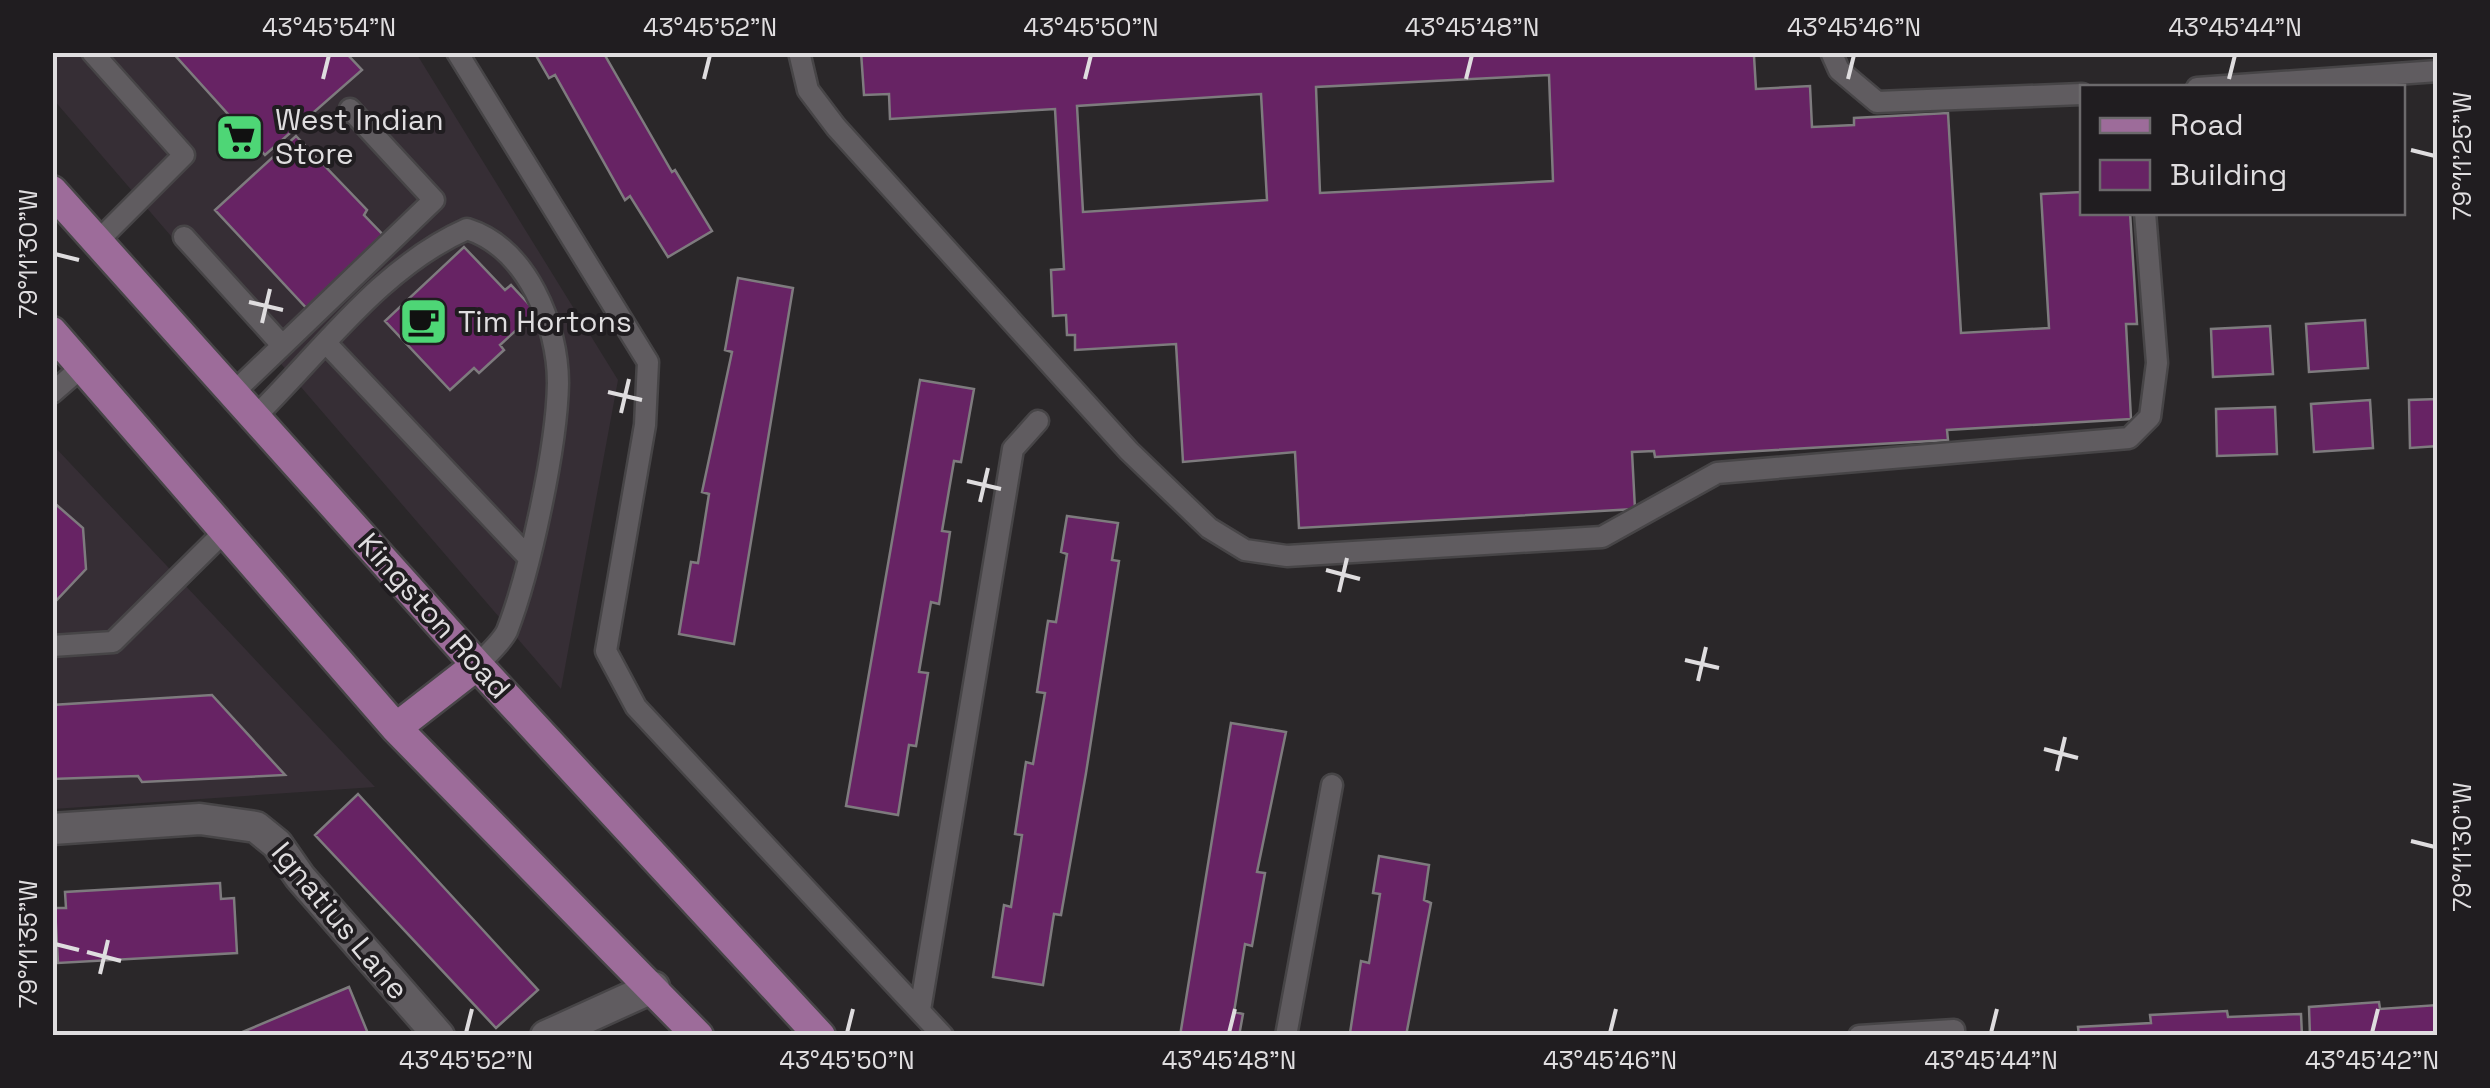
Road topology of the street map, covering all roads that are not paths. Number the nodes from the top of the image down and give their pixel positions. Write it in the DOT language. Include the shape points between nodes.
graph roads {
  1 [pos="92,52"];
  2 [pos="457,52"];
  3 [pos="798,52"];
  4 [pos="1832,52"];
  5 [pos="2438,71"];
  6 [pos="2240,85"];
  7 [pos="2080,94"];
  8 [pos="350,108"];
  9 [pos="52,190"];
  10 [pos="2146,215"];
  11 [pos="184,237"];
  12 [pos="98,241"];
  13 [pos="52,332"];
  14 [pos="326,343"];
  15 [pos="281,344"];
  16 [pos="82,366"];
  17 [pos="234,393"];
  18 [pos="52,394"];
  19 [pos="255,417"];
  20 [pos="1038,421"];
  21 [pos="225,532"];
  22 [pos="527,556"];
  23 [pos="52,646"];
  24 [pos="477,666"];
  25 [pos="396,728"];
  26 [pos="1332,786"];
  27 [pos="52,828"];
  28 [pos="654,986"];
  29 [pos="920,1010"];
  30 [pos="698,1035"];
  31 [pos="439,1036"];
  32 [pos="546,1036"];
  33 [pos="820,1036"];
  34 [pos="943,1036"];
  35 [pos="1286,1036"];
  36 [pos="1859,1036"];
  37 [pos="1954,1036"];
  1 -- 12 [label="lane" via="184,155"];
  2 -- 29 [label="lane" via="648,362 646,425 606,651 636,707"];
  3 -- 10 [label="lane" via="808,90 836,127 1129,452 1209,528 1245,550 1287,556 1602,538 1716,472 2129,438 2150,417 2157,362"];
  4 -- 7 [label="lane" via="1839,70 1878,102"];
  5 -- 6 [label="lane"];
  8 -- 15 [label="lane" via="434,200"];
  9 -- 12 [label="main road, Kingston Road"];
  11 -- 15 [label="lane"];
  12 -- 17 [label="main road, Kingston Road"];
  13 -- 16 [label="main road"];
  14 -- 19 [label="lane"];
  14 -- 22 [label="lane"];
  14 -- 22 [label="lane" via="369,297 455,234 467,229 490,236 514,260 548,316 558,383"];
  15 -- 17 [label="lane"];
  16 -- 18 [label="lane"];
  16 -- 21 [label="main road"];
  17 -- 19 [label="main road, Kingston Road"];
  19 -- 24 [label="main road, Kingston Road"];
  20 -- 29 [label="lane" via="1013,449"];
  21 -- 23 [label="lane" via="113,642"];
  21 -- 25 [label="main road"];
  22 -- 24 [label="lane" via="506,634"];
  24 -- 25 [label="main road"];
  24 -- 33 [label="main road, Kingston Road"];
  25 -- 28 [label="main road"];
  26 -- 35 [label="lane"];
  27 -- 31 [label="street, Ignatius Lane" via="200,819 256,827 278,844"];
  28 -- 30 [label="main road"];
  28 -- 32 [label="street"];
  29 -- 34 [label="lane"];
  36 -- 37 [label="lane" via="1954,1030"];
}
